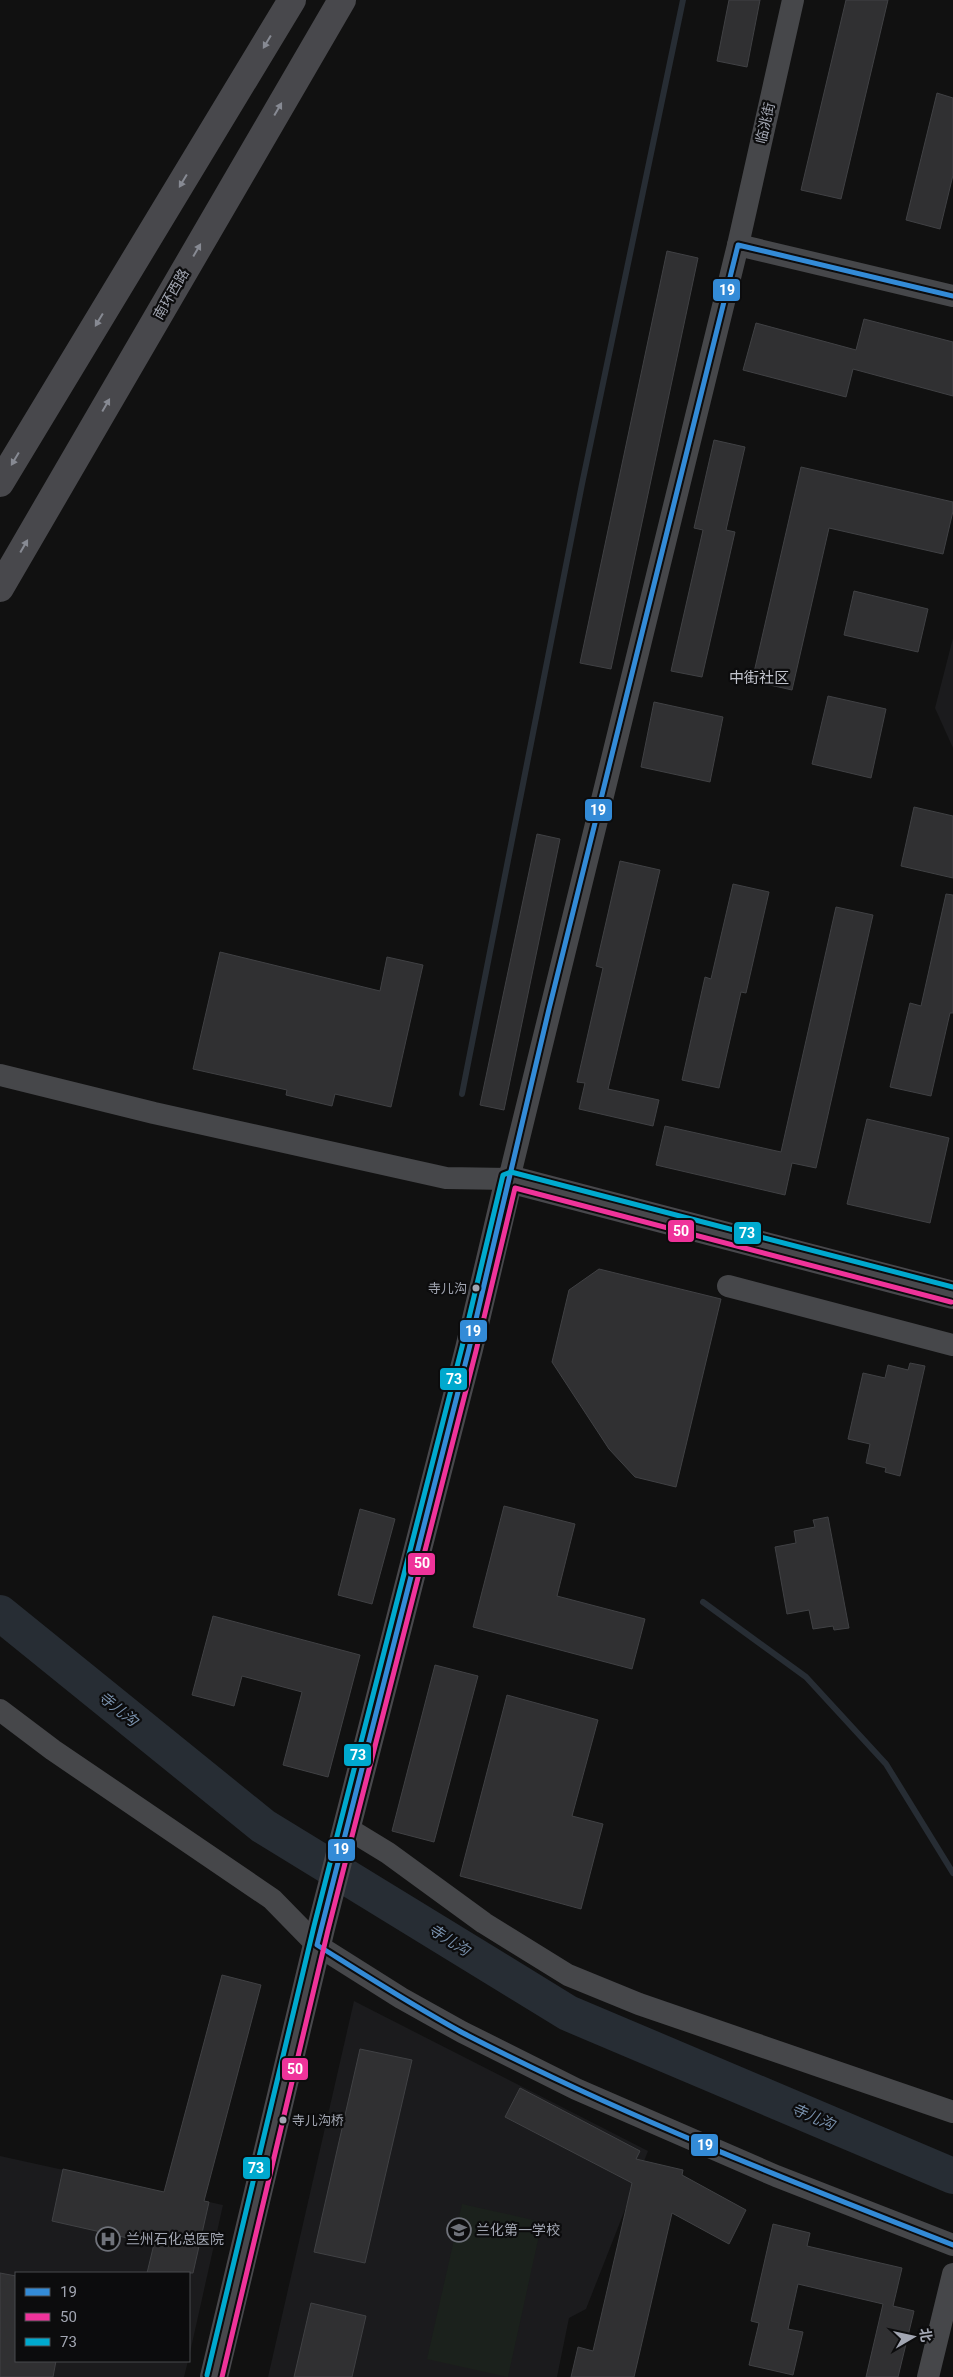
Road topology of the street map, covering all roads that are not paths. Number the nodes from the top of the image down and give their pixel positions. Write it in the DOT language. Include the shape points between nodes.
graph roads {
  1 [pos="292,0"];
  2 [pos="342,0"];
  3 [pos="793,0"];
  4 [pos="738,245"];
  5 [pos="953,296"];
  6 [pos="0,483"];
  7 [pos="0,588"];
  8 [pos="0,1075"];
  9 [pos="509,1179"];
  10 [pos="728,1286"];
  11 [pos="953,1295"];
  12 [pos="953,1345"];
  13 [pos="0,1710"];
  14 [pos="345,1834"];
  15 [pos="319,1937"];
  16 [pos="953,2112"];
  17 [pos="953,2245"];
  18 [pos="953,2274"];
  19 [pos="214,2377"];
  20 [pos="928,2377"];
  1 -- 6 [label="main road, one-way"];
  7 -- 2 [label="main road, 南环西路, one-way"];
  3 -- 4 [label="street, 临洮街"];
  4 -- 5 [label="street"];
  4 -- 9 [label="street, 临洮街"];
  8 -- 9 [label="street" via="446,1178"];
  9 -- 11 [label="main road"];
  9 -- 14 [label="main road"];
  10 -- 12 [label="street"];
  13 -- 15 [label="street" via="53,1750 272,1899"];
  14 -- 15 [label="main road"];
  14 -- 16 [label="street" via="388,1853 484,1923 568,1975 639,2004"];
  15 -- 17 [label="street" via="400,1998 576,2089 776,2176"];
  15 -- 19 [label="main road"];
  18 -- 20 [label="street"];
}
